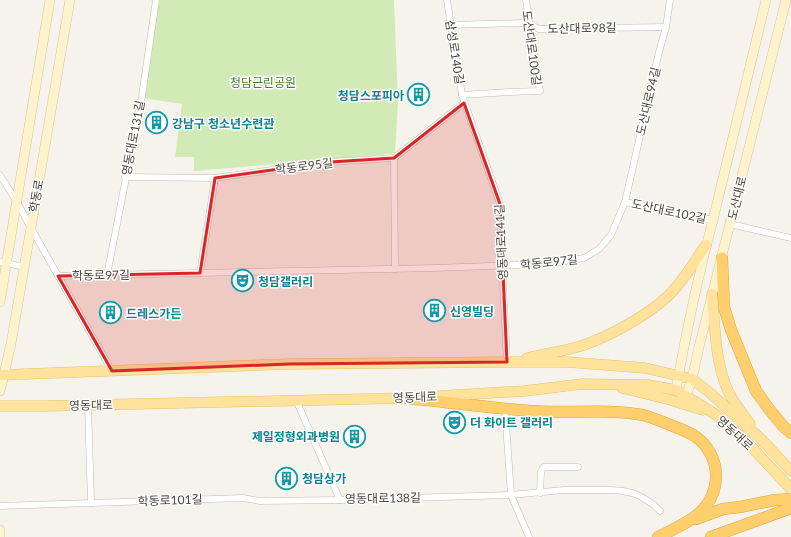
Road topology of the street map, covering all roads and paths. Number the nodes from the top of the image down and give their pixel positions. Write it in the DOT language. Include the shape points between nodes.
graph roads {
  1 [pos="50,0"];
  2 [pos="70,0"];
  3 [pos="156,0"];
  4 [pos="448,0"];
  5 [pos="526,0"];
  6 [pos="670,0"];
  7 [pos="766,0"];
  8 [pos="786,0"];
  9 [pos="529,24"];
  10 [pos="451,25"];
  11 [pos="666,27"];
  12 [pos="462,94"];
  13 [pos="464,103"];
  14 [pos="394,158"];
  15 [pos="0,175"];
  16 [pos="125,178"];
  17 [pos="215,178"];
  18 [pos="17,202"];
  19 [pos="625,202"];
  20 [pos="713,220"];
  21 [pos="730,224"];
  22 [pos="31,228"];
  23 [pos="791,238"];
  24 [pos="706,245"];
  25 [pos="722,258"];
  26 [pos="3,262"];
  27 [pos="502,266"];
  28 [pos="25,267"];
  29 [pos="394,269"];
  30 [pos="200,273"];
  31 [pos="106,275"];
  32 [pos="58,276"];
  33 [pos="712,294"];
  34 [pos="0,302"];
  35 [pos="509,362"];
  36 [pos="112,371"];
  37 [pos="2,375"];
  38 [pos="679,375"];
  39 [pos="692,379"];
  40 [pos="607,384"];
  41 [pos="676,390"];
  42 [pos="0,391"];
  43 [pos="686,396"];
  44 [pos="407,398"];
  45 [pos="296,400"];
  46 [pos="88,405"];
  47 [pos="0,406"];
  48 [pos="505,409"];
  49 [pos="715,414"];
  50 [pos="791,433"];
  51 [pos="761,439"];
  52 [pos="578,468"];
  53 [pos="791,471"];
  54 [pos="790,488"];
  55 [pos="540,493"];
  56 [pos="510,495"];
  57 [pos="791,499"];
  58 [pos="340,500"];
  59 [pos="91,503"];
  60 [pos="0,506"];
  61 [pos="740,507"];
  62 [pos="791,508"];
  63 [pos="660,512"];
  64 [pos="683,525"];
  65 [pos="0,530"];
  66 [pos="0,537"];
  67 [pos="529,537"];
  68 [pos="658,537"];
  69 [pos="672,537"];
  70 [pos="711,537"];
  1 -- 18 [label="main road, 학동로"];
  2 -- 22 [label="main road, 학동로"];
  3 -- 16 [label="street, 영동대로131길" via="142,96"];
  4 -- 10 [label="street, 삼성로140길"];
  5 -- 9 [label="street, 도산대로100길"];
  6 -- 11 [label="street, 도산대로94길"];
  7 -- 20 [label="main road, 도산대로"];
  8 -- 21 [label="main road, 도산대로"];
  9 -- 10 [label="street, 도산대로98길"];
  9 -- 11 [label="street, 도산대로98길" via="539,29"];
  9 -- 12 [label="street, 도산대로100길" via="540,91"];
  10 -- 12 [label="street, 삼성로140길"];
  11 -- 19 [label="street, 도산대로94길"];
  12 -- 13 [label="street, 삼성로140길"];
  13 -- 14 [label="street"];
  13 -- 27 [label="street, 영동대로141길" via="500,204"];
  14 -- 17 [label="street, 학동로95길" via="330,162"];
  14 -- 29 [label="street"];
  15 -- 18 [label="street, 학동로97길"];
  16 -- 17 [label="street, 학동로95길"];
  16 -- 31 [label="street, 영동대로131길"];
  17 -- 30 [label="street"];
  18 -- 22 [label="street, 학동로97길"];
  18 -- 26 [label="main road, 학동로"];
  19 -- 20 [label="street, 도산대로102길"];
  19 -- 27 [label="street, 학동로97길" via="611,235 599,249 584,258 546,264"];
  20 -- 24 [label="main road, 도산대로"];
  21 -- 23 [label="street"];
  21 -- 25 [label="main road, 도산대로"];
  22 -- 28 [label="main road, 학동로"];
  22 -- 32 [label="street, 학동로97길"];
  24 -- 35 [label="main road" via="684,278 668,296 647,313 581,346"];
  24 -- 38 [label="main road, 도산대로"];
  25 -- 33 [label="main road, 도산대로"];
  25 -- 50 [label="highway" via="724,307 734,338 756,391"];
  26 -- 28 [label="street"];
  26 -- 34 [label="main road, 학동로"];
  27 -- 29 [label="street, 학동로97길"];
  27 -- 35 [label="street, 영동대로141길"];
  28 -- 37 [label="main road, 학동로" via="11,344"];
  29 -- 30 [label="street, 학동로97길"];
  30 -- 31 [label="street, 학동로97길"];
  31 -- 32 [label="street, 학동로97길"];
  32 -- 36 [label="street"];
  33 -- 39 [label="main road, 도산대로"];
  33 -- 51 [label="main road" via="716,342 723,377 729,392"];
  35 -- 36 [label="main road, 영동대로" via="289,364"];
  35 -- 38 [label="main road, 영동대로" via="594,363 645,368"];
  36 -- 37 [label="main road, 영동대로"];
  37 -- 42 [label="main road, 학동로"];
  38 -- 39 [label="main road, 영동대로"];
  38 -- 41 [label="main road, 도산대로"];
  39 -- 43 [label="main road, 도산대로"];
  39 -- 51 [label="main road, 영동대로" via="710,392"];
  40 -- 41 [label="main road, 영동대로" via="648,385"];
  40 -- 44 [label="main road, 영동대로" via="582,384 524,392"];
  40 -- 49 [label="main road"];
  41 -- 43 [label="main road, 영동대로"];
  43 -- 49 [label="main road, 영동대로"];
  44 -- 45 [label="main road, 영동대로"];
  44 -- 48 [label="highway"];
  45 -- 46 [label="main road, 영동대로"];
  45 -- 58 [label="street, 영동대로138길"];
  46 -- 47 [label="main road, 영동대로"];
  46 -- 59 [label="street"];
  48 -- 56 [label="street"];
  48 -- 64 [label="highway" via="644,415 696,437 712,457 716,467 716,479 714,491 703,511"];
  49 -- 54 [label="main road, 영동대로" via="745,440"];
  51 -- 53 [label="main road, 영동대로"];
  52 -- 55 [label="street" via="544,467 541,471"];
  55 -- 56 [label="street, 영동대로138길"];
  55 -- 63 [label="street, 영동대로138길" via="564,490 623,491 646,499"];
  56 -- 58 [label="street, 영동대로138길"];
  56 -- 67 [label="street"];
  57 -- 61 [label="highway"];
  58 -- 59 [label="street, 학동로101길" via="260,501 243,498"];
  59 -- 60 [label="street, 학동로101길"];
  61 -- 64 [label="highway" via="723,509"];
  61 -- 69 [label="highway"];
  62 -- 70 [label="highway"];
  64 -- 68 [label="highway"];
  65 -- 66 [label="main road"];
}
